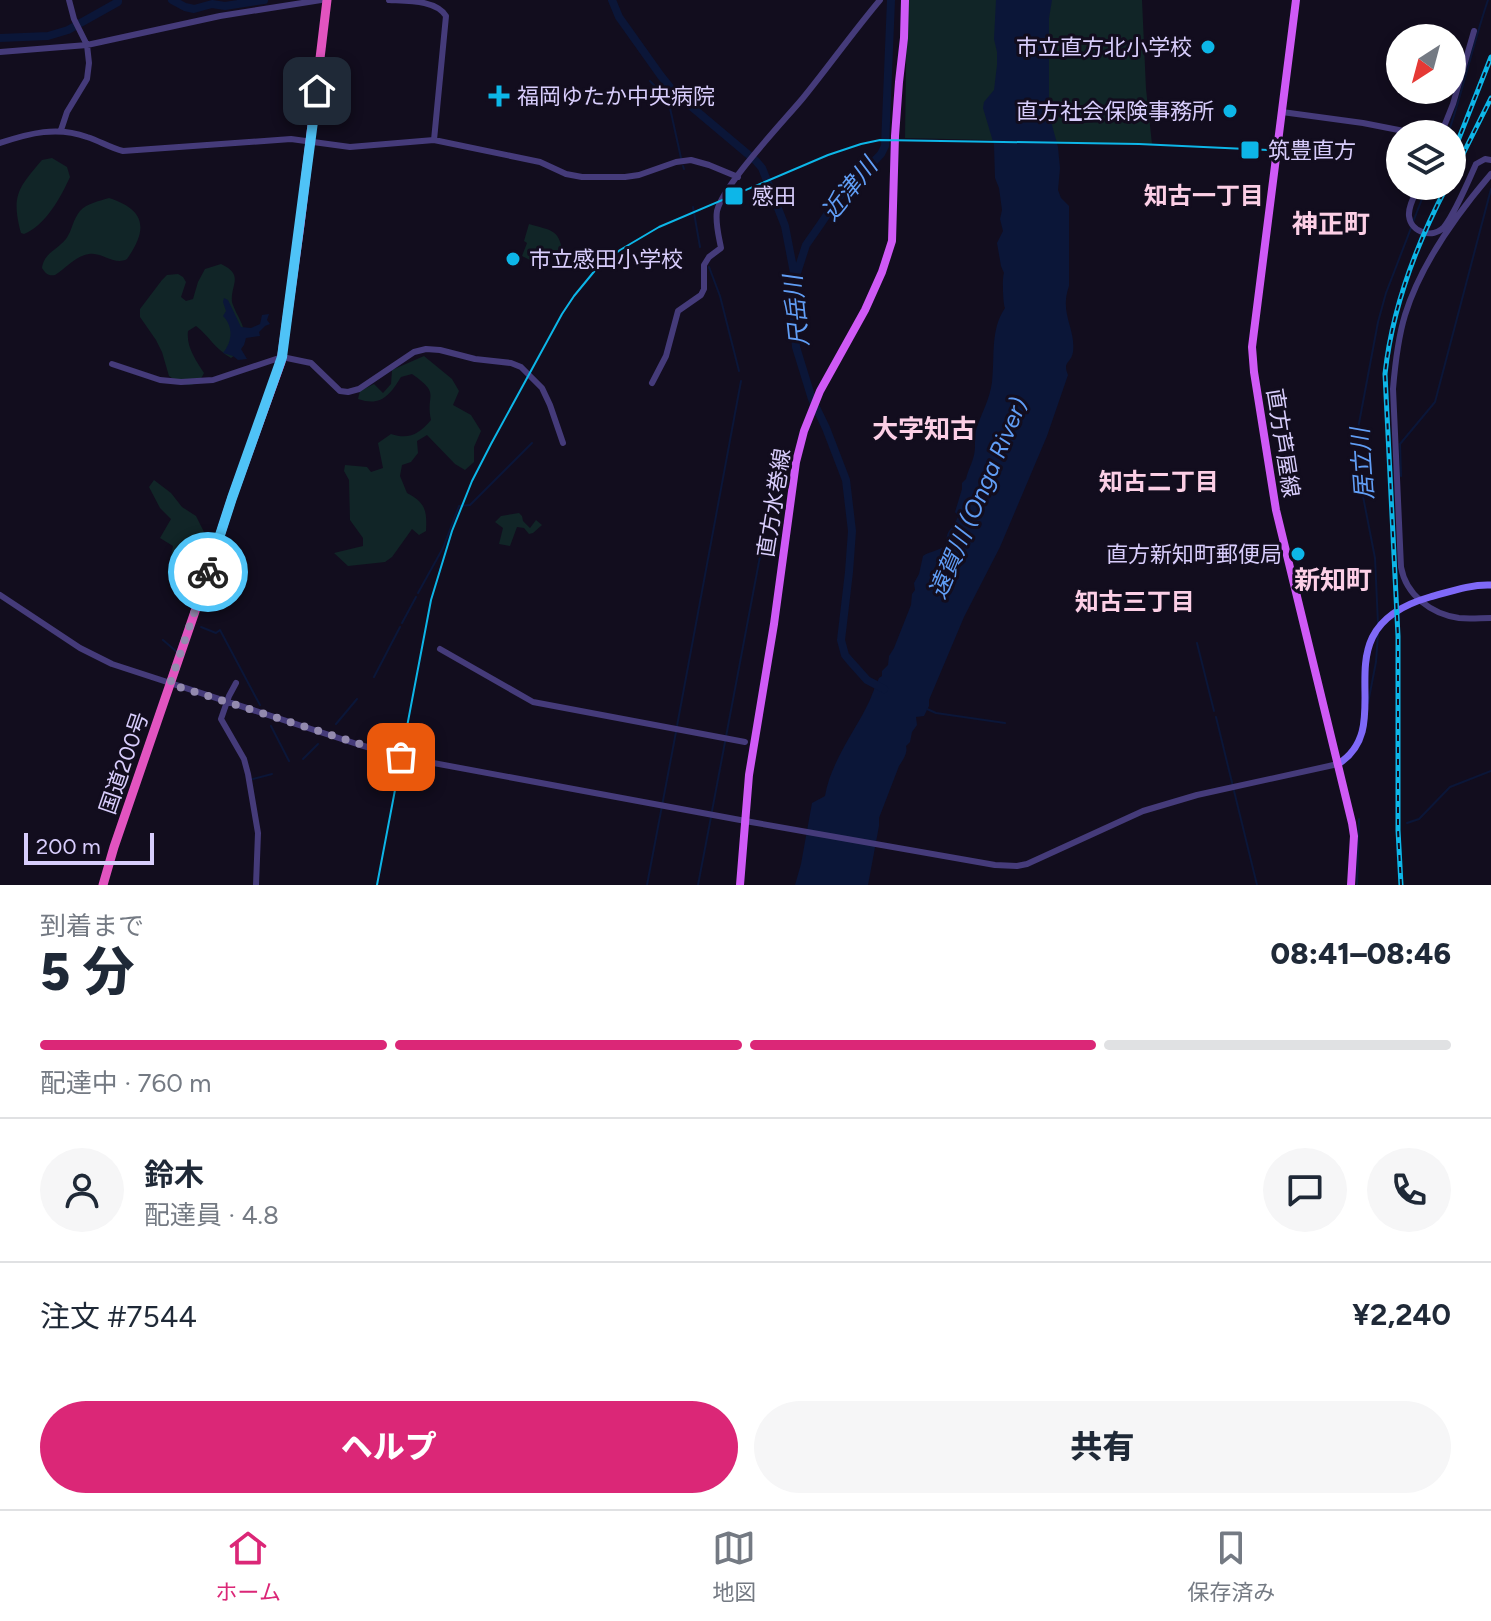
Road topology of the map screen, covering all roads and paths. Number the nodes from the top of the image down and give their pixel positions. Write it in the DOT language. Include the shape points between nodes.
graph roads {
  1 [pos="69,0"];
  2 [pos="324,0"];
  3 [pos="389,0"];
  4 [pos="880,0"];
  5 [pos="905,0"];
  6 [pos="1296,0"];
  7 [pos="1474,31"];
  8 [pos="87,45"];
  9 [pos="0,52"];
  10 [pos="1282,112"];
  11 [pos="1447,120"];
  12 [pos="1386,128"];
  13 [pos="61,130"];
  14 [pos="434,140"];
  15 [pos="0,143"];
  16 [pos="1491,160"];
  17 [pos="1491,174"];
  18 [pos="738,177"];
  19 [pos="1466,185"];
  20 [pos="1413,200"];
  21 [pos="1458,200"];
  22 [pos="282,357"];
  23 [pos="112,364"];
  24 [pos="652,383"];
  25 [pos="563,443"];
  26 [pos="1491,585"];
  27 [pos="0,595"];
  28 [pos="1491,618"];
  29 [pos="440,649"];
  30 [pos="236,683"];
  31 [pos="170,684"];
  32 [pos="226,702"];
  33 [pos="745,742"];
  34 [pos="1338,764"];
  35 [pos="749,822"];
  36 [pos="103,885"];
  37 [pos="256,885"];
  38 [pos="740,885"];
  39 [pos="1351,885"];
  1 -- 8 [label="street"];
  2 -- 8 [label="street"];
  2 -- 22 [label="highway, 国道200号"];
  3 -- 14 [label="street" via="434,4 446,16"];
  4 -- 18 [label="street"];
  5 -- 35 [label="main road, 直方水巻線" via="892,241 869,301 820,391 796,462 749,775"];
  6 -- 10 [label="main road, 直方芦屋線"];
  7 -- 11 [label="street"];
  8 -- 9 [label="street"];
  8 -- 13 [label="street" via="87,79"];
  10 -- 12 [label="street"];
  10 -- 34 [label="main road, 直方芦屋線" via="1253,359 1276,510"];
  13 -- 14 [label="street" via="123,151 291,139 350,147"];
  13 -- 15 [label="street"];
  14 -- 18 [label="street" via="540,162 582,177 639,175 691,160"];
  16 -- 19 [label="street" via="1476,164"];
  17 -- 28 [label="street" via="1465,205 1415,289 1403,320 1393,389 1403,580 1435,611"];
  18 -- 24 [label="street" via="718,209 721,248 704,265 703,293 678,311"];
  20 -- 21 [label="street" via="1410,222 1422,232 1434,233 1445,226"];
  22 -- 23 [label="street" via="213,380 181,382"];
  22 -- 25 [label="street" via="311,363 340,391 348,392 426,349 511,363 542,388"];
  22 -- 31 [label="highway, 国道200号"];
  26 -- 34 [label="main road" via="1421,600 1382,624 1364,667 1360,742"];
  27 -- 31 [label="street" via="80,648"];
  29 -- 33 [label="street" via="533,702"];
  30 -- 32 [label="street"];
  31 -- 32 [label="street"];
  31 -- 36 [label="highway, 国道200号"];
  32 -- 35 [label="street" via="401,757"];
  32 -- 37 [label="street" via="221,719 244,759 254,805"];
  34 -- 35 [label="street" via="1143,811 1027,864 987,864"];
  34 -- 39 [label="main road, 直方芦屋線" via="1354,836"];
  35 -- 38 [label="main road, 直方水巻線"];
}
